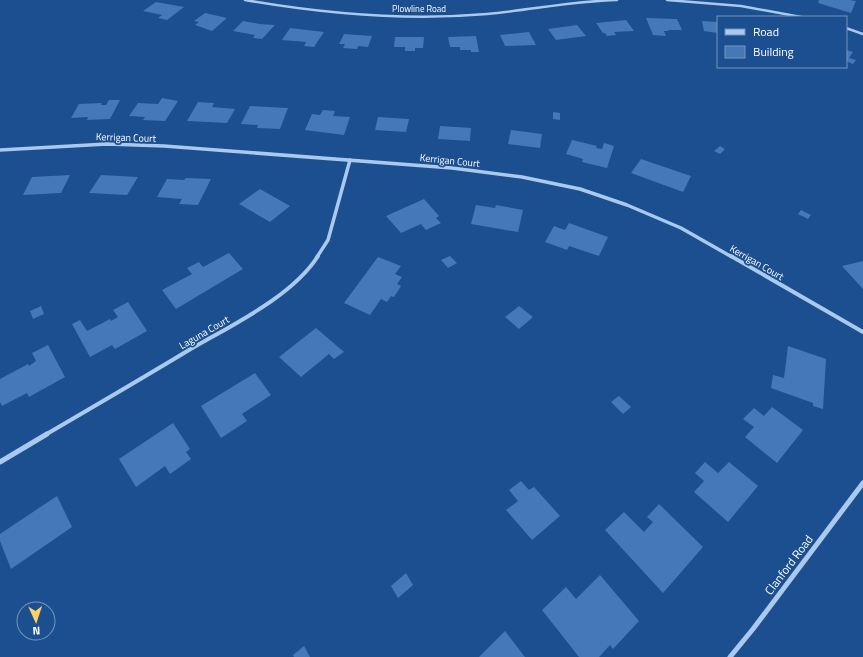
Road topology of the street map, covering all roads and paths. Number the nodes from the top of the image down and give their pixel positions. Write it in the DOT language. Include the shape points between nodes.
graph roads {
  1 [pos="245,0"];
  2 [pos="562,0"];
  3 [pos="617,0"];
  4 [pos="667,0"];
  5 [pos="566,5"];
  6 [pos="796,16"];
  7 [pos="847,28"];
  8 [pos="863,34"];
  9 [pos="0,150"];
  10 [pos="350,160"];
  11 [pos="863,332"];
  12 [pos="0,462"];
  13 [pos="863,483"];
  14 [pos="730,657"];
  1 -- 5 [label="street, Plowline Road" via="345,15 429,17 487,14"];
  2 -- 5 [label="street"];
  3 -- 5 [label="street, Plowline Road"];
  4 -- 6 [label="street" via="741,6"];
  7 -- 8 [label="street"];
  9 -- 10 [label="street, Kerrigan Court" via="106,144"];
  10 -- 11 [label="street, Kerrigan Court" via="483,172 580,189 627,205 681,228"];
  10 -- 12 [label="street, Laguna Court" via="328,240 311,267 287,290 246,317"];
  13 -- 14 [label="street, Clanford Road"];
}
